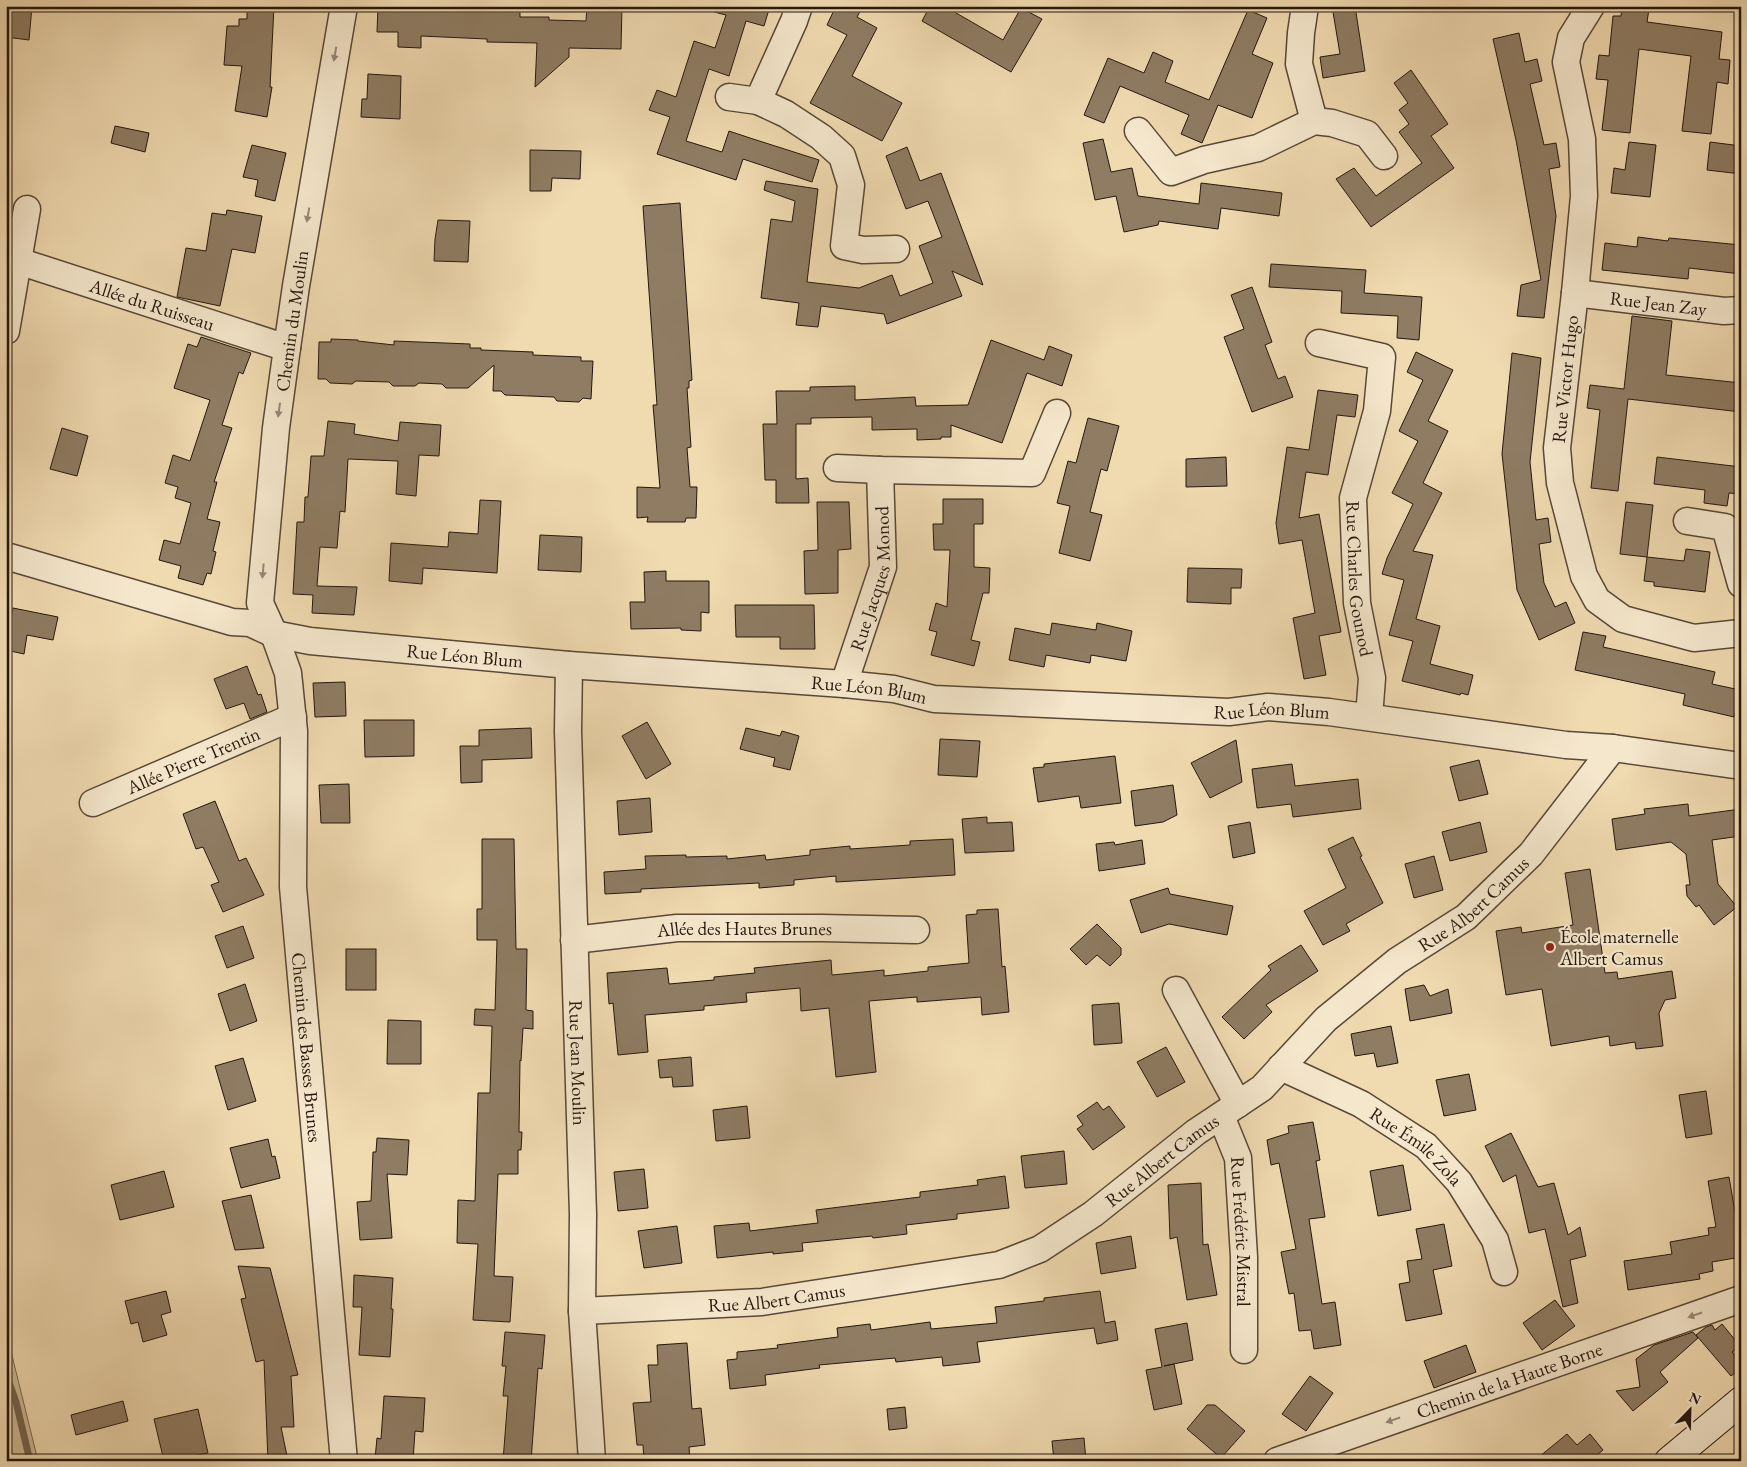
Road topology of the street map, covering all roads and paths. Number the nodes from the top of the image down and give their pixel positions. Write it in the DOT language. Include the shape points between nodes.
graph roads {
  1 [pos="344,6"];
  2 [pos="799,6"];
  3 [pos="1305,6"];
  4 [pos="1591,6"];
  5 [pos="729,97"];
  6 [pos="758,101"];
  7 [pos="1314,121"];
  8 [pos="1138,132"];
  9 [pos="1384,156"];
  10 [pos="28,209"];
  11 [pos="896,249"];
  12 [pos="18,261"];
  13 [pos="1575,294"];
  14 [pos="1741,310"];
  15 [pos="6,331"];
  16 [pos="1319,343"];
  17 [pos="287,348"];
  18 [pos="1057,413"];
  19 [pos="837,468"];
  20 [pos="880,470"];
  21 [pos="1687,521"];
  22 [pos="6,556"];
  23 [pos="1741,584"];
  24 [pos="1741,633"];
  25 [pos="274,634"];
  26 [pos="569,665"];
  27 [pos="844,684"];
  28 [pos="293,717"];
  29 [pos="1369,717"];
  30 [pos="1613,748"];
  31 [pos="1741,766"];
  32 [pos="93,803"];
  33 [pos="916,930"];
  34 [pos="574,940"];
  35 [pos="1176,990"];
  36 [pos="1281,1067"];
  37 [pos="1229,1110"];
  38 [pos="1504,1272"];
  39 [pos="1741,1299"];
  40 [pos="582,1311"];
  41 [pos="1244,1350"];
  42 [pos="1741,1401"];
  43 [pos="344,1461"];
  44 [pos="592,1461"];
  45 [pos="1278,1461"];
  46 [pos="1669,1461"];
  1 -- 17 [label="street, Chemin du Moulin, one-way"];
  2 -- 6 [label="street"];
  3 -- 7 [label="street" via="1299,64"];
  4 -- 13 [label="street, Rue Victor Hugo" via="1571,38 1566,62 1582,139 1584,196"];
  5 -- 6 [label="street"];
  6 -- 11 [label="street" via="786,114 821,137 842,156 850,186 844,246 863,250"];
  7 -- 8 [label="street" via="1258,148 1204,160 1171,172"];
  7 -- 9 [label="street" via="1367,134"];
  10 -- 12 [label="street"];
  12 -- 15 [label="street"];
  12 -- 17 [label="street, Allée du Ruisseau"];
  13 -- 14 [label="street, Rue Jean Zay" via="1724,311"];
  13 -- 24 [label="street, Rue Victor Hugo" via="1557,448 1560,483 1584,576 1598,600 1623,619 1694,638"];
  16 -- 29 [label="street, Rue Charles Gounod" via="1382,357 1377,411 1353,498 1357,603 1372,678"];
  17 -- 25 [label="street, Chemin du Moulin, one-way" via="276,428 260,603"];
  18 -- 20 [label="street" via="1032,473"];
  19 -- 20 [label="street"];
  20 -- 27 [label="street, Rue Jacques Monod" via="883,567"];
  21 -- 23 [label="street" via="1725,527"];
  22 -- 25 [label="street, Rue Léon Blum" via="232,622 250,623"];
  25 -- 26 [label="street, Rue Léon Blum" via="310,641"];
  25 -- 28 [label="street, Chemin des Basses Brunes" via="288,673"];
  26 -- 27 [label="street, Rue Léon Blum"];
  26 -- 34 [label="street, Rue Jean Moulin"];
  27 -- 29 [label="street, Rue Léon Blum" via="894,689 934,699 1229,712 1268,707"];
  28 -- 32 [label="street, Allée Pierre Trentin"];
  28 -- 43 [label="street, Chemin des Basses Brunes" via="293,886"];
  29 -- 30 [label="street, Rue Léon Blum"];
  30 -- 31 [label="street, Rue Léon Blum"];
  30 -- 36 [label="street, Rue Albert Camus" via="1532,854 1466,917 1397,961 1326,1019"];
  33 -- 34 [label="street, Allée des Hautes Brunes" via="677,928"];
  34 -- 40 [label="street, Rue Jean Moulin" via="584,1214"];
  35 -- 37 [label="street, Rue Frédéric Mistral"];
  36 -- 37 [label="street, Rue Albert Camus" via="1262,1088"];
  36 -- 38 [label="street, Rue Émile Zola" via="1361,1104 1426,1146 1458,1182 1495,1240"];
  37 -- 40 [label="street, Rue Albert Camus" via="1196,1132 1093,1214 1040,1249 1000,1265 762,1302"];
  37 -- 41 [label="street, Rue Frédéric Mistral" via="1238,1158 1244,1258"];
  39 -- 45 [label="street, Chemin de la Haute Borne, one-way"];
  40 -- 44 [label="street, Rue Jean Moulin"];
  42 -- 46 [label="main road"];
}
